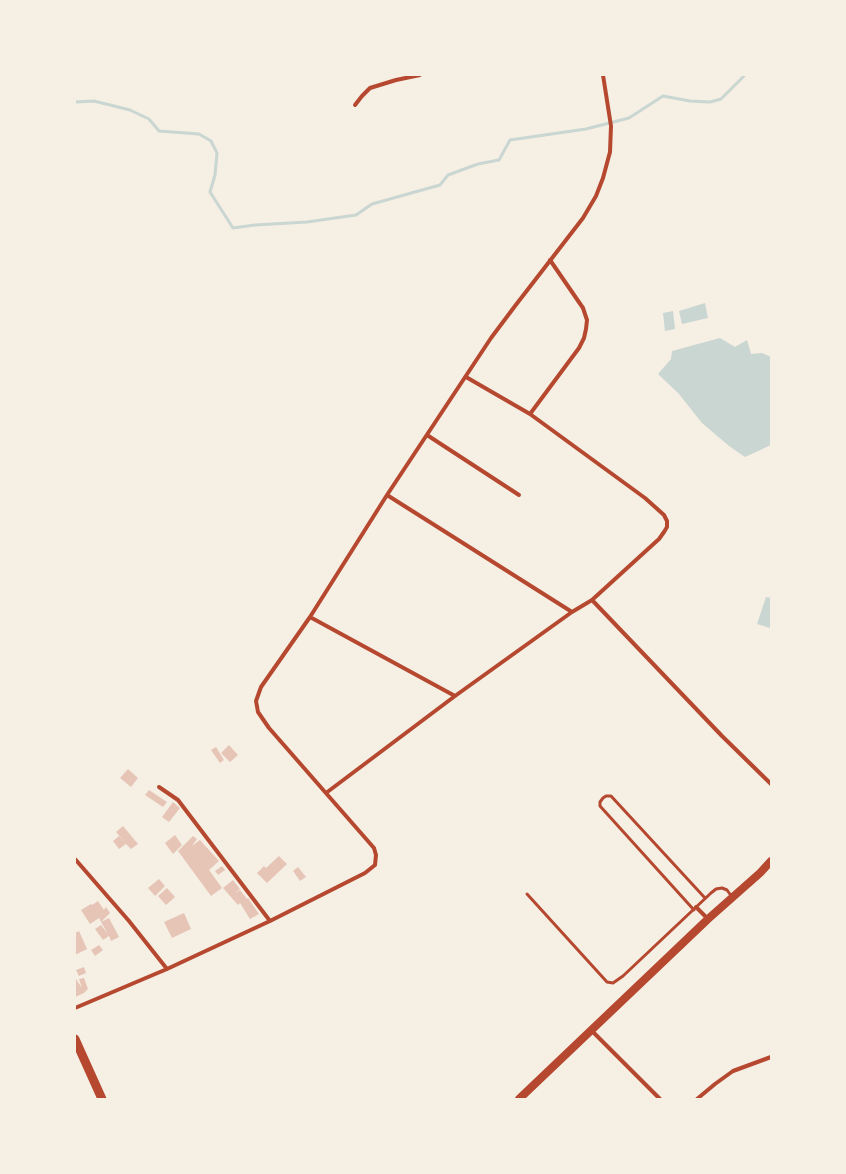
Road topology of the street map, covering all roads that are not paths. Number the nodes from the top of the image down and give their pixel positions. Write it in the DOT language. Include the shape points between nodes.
graph roads {
  1 [pos="420,75"];
  2 [pos="602,75"];
  3 [pos="355,105"];
  4 [pos="550,260"];
  5 [pos="466,377"];
  6 [pos="530,414"];
  7 [pos="427,435"];
  8 [pos="387,495"];
  9 [pos="519,495"];
  10 [pos="592,600"];
  11 [pos="572,612"];
  12 [pos="310,617"];
  13 [pos="455,696"];
  14 [pos="771,784"];
  15 [pos="159,787"];
  16 [pos="326,794"];
  17 [pos="75,859"];
  18 [pos="771,861"];
  19 [pos="527,894"];
  20 [pos="733,897"];
  21 [pos="705,898"];
  22 [pos="695,908"];
  23 [pos="708,918"];
  24 [pos="270,921"];
  25 [pos="167,969"];
  26 [pos="75,1008"];
  27 [pos="591,1030"];
  28 [pos="75,1039"];
  29 [pos="771,1057"];
  30 [pos="102,1099"];
  31 [pos="519,1099"];
  32 [pos="660,1099"];
  33 [pos="697,1099"];
  1 -- 3 [label="street" via="370,88"];
  2 -- 4 [label="street" via="611,126 610,152 603,178 583,218"];
  4 -- 5 [label="street"];
  4 -- 6 [label="street" via="583,308 587,320 586,329 578,348"];
  5 -- 6 [label="street"];
  5 -- 7 [label="street"];
  6 -- 10 [label="street" via="655,506 667,521 659,539"];
  7 -- 8 [label="street"];
  7 -- 9 [label="street"];
  8 -- 11 [label="street"];
  8 -- 12 [label="street"];
  10 -- 11 [label="street"];
  10 -- 14 [label="street"];
  11 -- 13 [label="street"];
  12 -- 13 [label="street"];
  12 -- 16 [label="street" via="261,687 256,701 263,720"];
  13 -- 16 [label="street"];
  15 -- 24 [label="street" via="178,800"];
  16 -- 24 [label="street" via="374,848 375,865 365,873"];
  17 -- 25 [label="street"];
  18 -- 20 [label="main road"];
  19 -- 22 [label="lane" via="607,982 616,982"];
  20 -- 21 [label="lane" via="722,888 716,889"];
  20 -- 23 [label="main road"];
  21 -- 22 [label="lane"];
  21 -- 22 [label="lane" via="611,796 603,798 600,806"];
  22 -- 23 [label="street"];
  23 -- 27 [label="main road"];
  24 -- 25 [label="street"];
  25 -- 26 [label="street"];
  27 -- 31 [label="main road"];
  27 -- 32 [label="street"];
  28 -- 30 [label="main road"];
  29 -- 33 [label="street" via="734,1071"];
}
